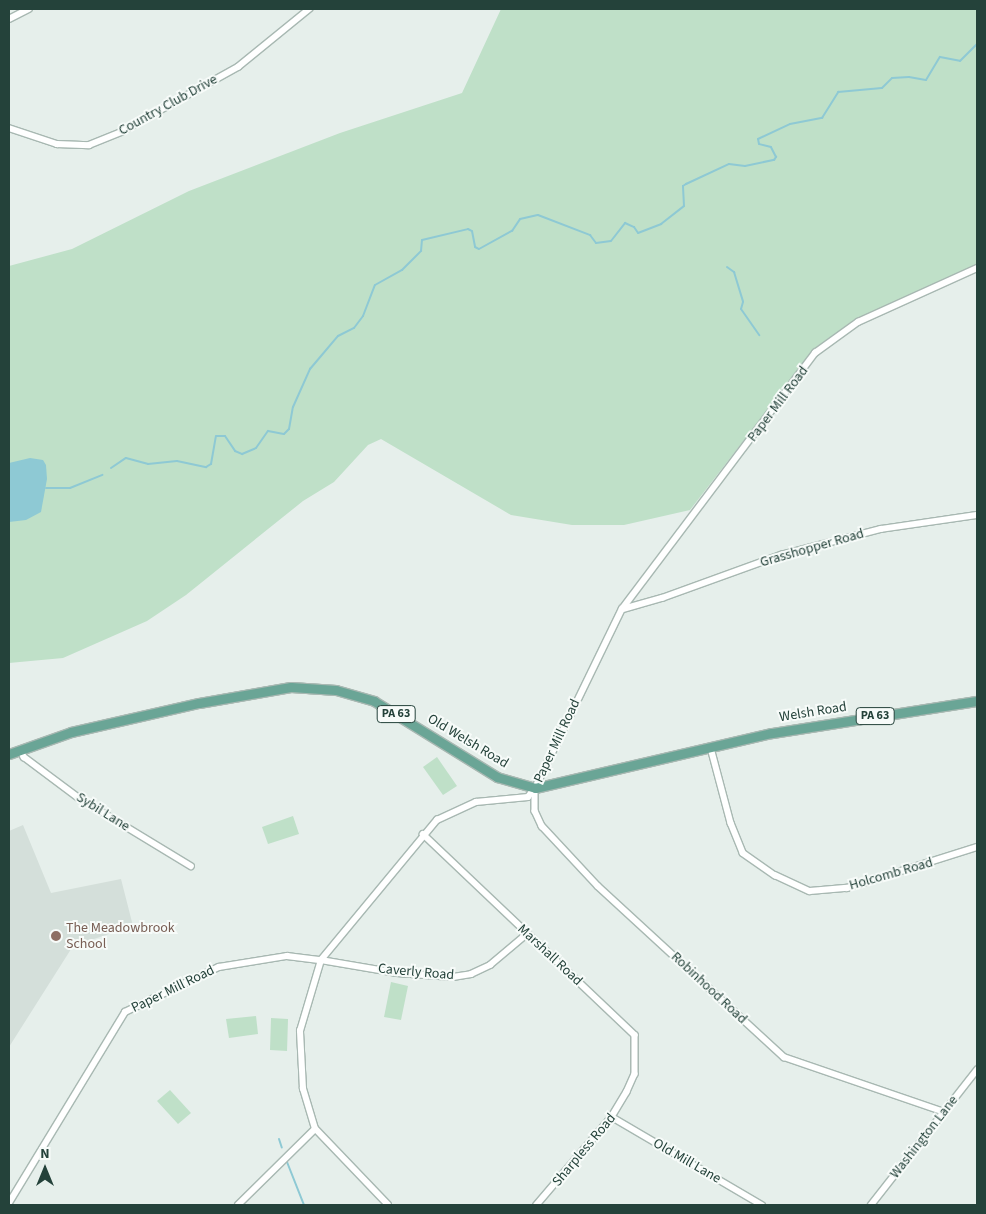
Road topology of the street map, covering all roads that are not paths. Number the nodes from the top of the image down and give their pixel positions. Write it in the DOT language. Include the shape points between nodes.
graph roads {
  1 [pos="29,9"];
  2 [pos="309,9"];
  3 [pos="9,18"];
  4 [pos="9,128"];
  5 [pos="977,268"];
  6 [pos="977,515"];
  7 [pos="622,609"];
  8 [pos="977,700"];
  9 [pos="772,733"];
  10 [pos="711,748"];
  11 [pos="21,750"];
  12 [pos="9,754"];
  13 [pos="535,788"];
  14 [pos="423,834"];
  15 [pos="977,847"];
  16 [pos="191,866"];
  17 [pos="528,934"];
  18 [pos="321,960"];
  19 [pos="977,1070"];
  20 [pos="627,1092"];
  21 [pos="944,1112"];
  22 [pos="612,1117"];
  23 [pos="315,1129"];
  24 [pos="9,1203"];
  25 [pos="238,1205"];
  26 [pos="388,1205"];
  27 [pos="538,1205"];
  28 [pos="762,1205"];
  29 [pos="871,1205"];
  1 -- 3 [label="street"];
  2 -- 4 [label="street, Country Club Drive" via="238,67 121,132 89,145 57,144"];
  5 -- 7 [label="street, Paper Mill Road" via="858,322 815,353"];
  6 -- 7 [label="street, Grasshopper Road" via="880,529 790,552"];
  7 -- 13 [label="street, Paper Mill Road"];
  8 -- 9 [label="main road, Welsh Road / PA 63"];
  9 -- 10 [label="main road, Old Welsh Road / PA 63"];
  10 -- 13 [label="main road, Old Welsh Road / PA 63"];
  10 -- 15 [label="street, Holcomb Road" via="731,823 743,852 775,875 810,891 847,888"];
  11 -- 12 [label="main road, Old Welsh Road / PA 63"];
  11 -- 13 [label="main road, Old Welsh Road / PA 63" via="71,732 199,702 291,687 336,690 374,701 497,777"];
  11 -- 16 [label="street, Sybil Lane" via="24,757 79,798"];
  13 -- 14 [label="street, Paper Mill Road" via="528,797 476,802 437,820"];
  13 -- 21 [label="street, Robinhood Road" via="536,810 542,826 598,886 784,1057"];
  14 -- 17 [label="street, Marshall Road"];
  14 -- 18 [label="street, Paper Mill Road"];
  17 -- 18 [label="street, Caverly Road" via="490,965 471,974 453,977"];
  17 -- 20 [label="street, Marshall Road" via="635,1035 635,1074"];
  18 -- 23 [label="street" via="298,1040 303,1089"];
  18 -- 24 [label="street, Paper Mill Road" via="286,956 219,967 125,1012"];
  19 -- 21 [label="street, Washington Lane"];
  20 -- 22 [label="street, Sharpless Road"];
  21 -- 29 [label="street, Washington Lane"];
  22 -- 27 [label="street, Sharpless Road"];
  22 -- 28 [label="street, Old Mill Lane"];
  23 -- 25 [label="street"];
  23 -- 26 [label="street"];
}
